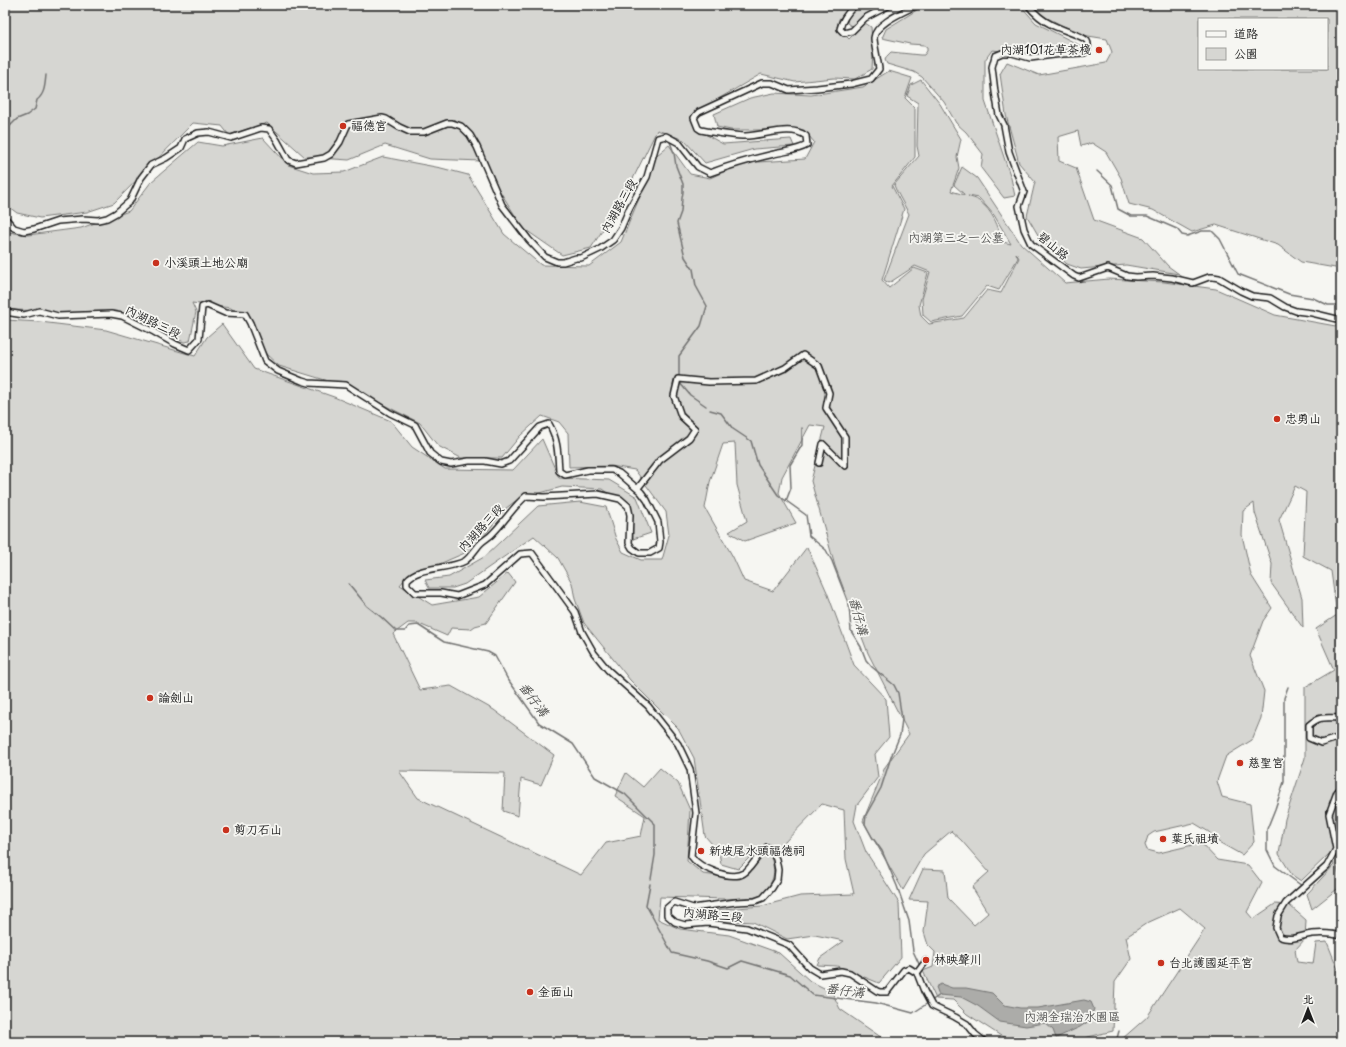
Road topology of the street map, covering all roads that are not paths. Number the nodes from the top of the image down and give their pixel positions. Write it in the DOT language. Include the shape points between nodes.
graph roads {
  1 [pos="855,5"];
  2 [pos="890,5"];
  3 [pos="917,5"];
  4 [pos="1028,5"];
  5 [pos="5,218"];
  6 [pos="5,312"];
  7 [pos="1341,320"];
  8 [pos="819,463"];
  9 [pos="638,488"];
  10 [pos="1341,718"];
  11 [pos="1341,736"];
  12 [pos="1341,788"];
  13 [pos="1341,936"];
  14 [pos="926,961"];
  15 [pos="917,973"];
  16 [pos="985,1042"];
  1 -- 2 [label="street" via="848,12 840,29 844,33 852,31 865,18"];
  3 -- 5 [label="street, 內湖路三段" via="876,30 874,38 879,69 871,78 851,84 788,90 772,83 762,83 699,112 694,118 701,130 744,136 780,131 801,132 806,136 807,145 800,150 734,164 710,173 698,167 679,143 666,136 658,138 647,177 621,228 613,240 581,258 563,262 550,260 529,240 502,205 477,147 461,126 447,123 424,132 410,132 382,118 348,124 332,154 296,164 288,160 269,129 261,128 230,138 209,132 198,133 185,139 181,148 151,166 141,178 130,201 107,218 58,222 24,231 14,228"];
  4 -- 7 [label="street, 碧山路" via="1044,21 1084,38 1088,44 1088,50 1084,53 1030,58 1012,53 995,56 992,67 999,115 1024,192 1019,206 1024,229 1031,244 1079,278 1108,268 1127,276 1154,276 1193,283 1214,277 1247,294 1270,298 1296,311"];
  6 -- 9 [label="street, 內湖路三段" via="24,315 38,311 58,316 122,316 189,350 200,339 202,307 207,305 225,313 245,314 265,361 302,381 346,385 390,413 415,425 430,453 441,462 451,464 485,461 501,464 509,461 540,427 549,424 558,447 559,471 565,475 588,470 612,470"];
  8 -- 9 [label="street" via="823,444 845,466 845,437 826,408 829,393 819,366 803,355 785,368 756,382 678,379 674,396 681,416 695,429 689,438 660,460"];
  9 -- 15 [label="street, 內湖路三段" via="658,522 659,548 650,553 639,553 629,543 628,506 620,498 598,494 526,496 466,560 453,566 411,575 407,585 415,592 440,592 457,596 485,585 520,554 532,553 575,612 594,654 648,706 678,744 690,769 696,806 691,856 694,861 712,871 736,876 745,873 763,850 770,849 776,859 777,880 763,898 693,908 674,902 667,908 667,915 675,922 685,925 708,923 747,928 789,945 810,968 820,974 846,971 880,992 887,992 904,970 910,968"];
  10 -- 11 [label="street" via="1316,719 1309,725 1309,738 1321,743"];
  12 -- 13 [label="street" via="1337,792 1330,814 1336,849 1327,866 1286,903 1278,916 1276,928 1280,937 1287,939 1328,933"];
  14 -- 15 [label="street"];
  15 -- 16 [label="street" via="932,1006 967,1024"];
}
